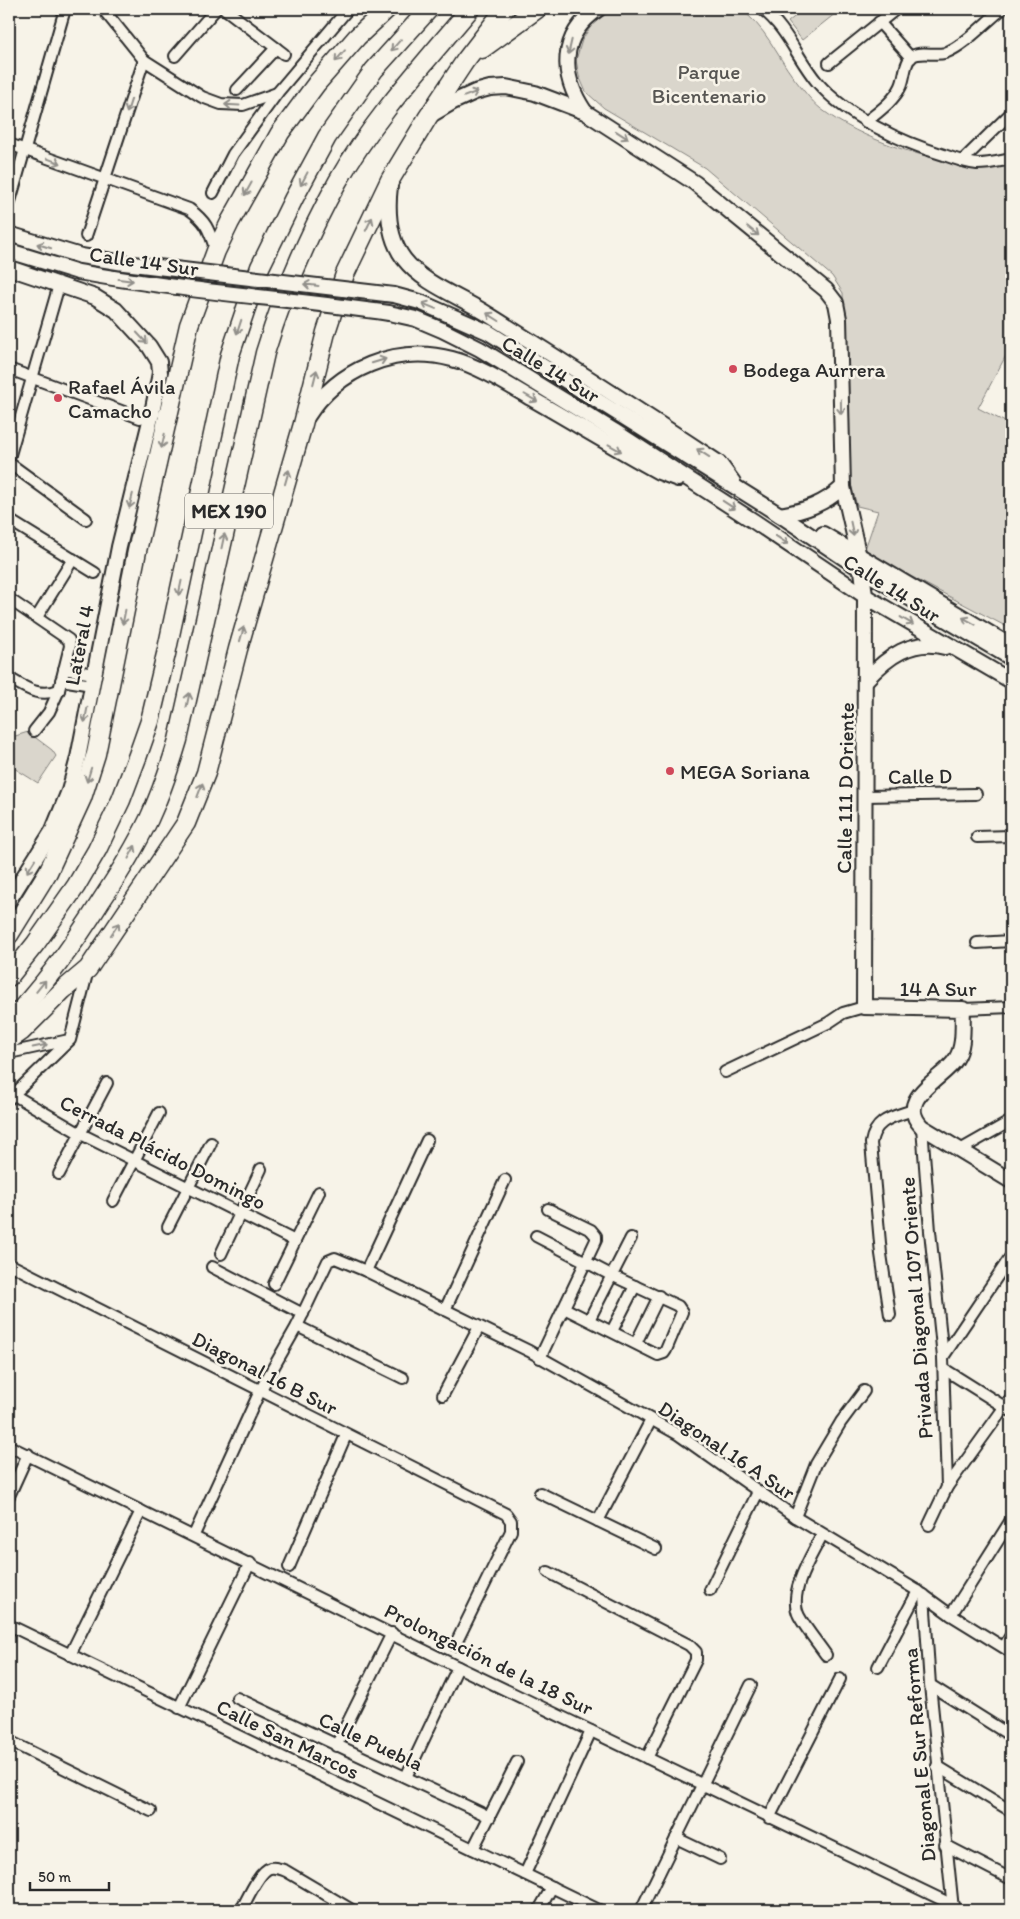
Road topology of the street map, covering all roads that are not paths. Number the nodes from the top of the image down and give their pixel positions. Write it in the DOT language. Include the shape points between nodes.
graph roads {
  1 [pos="65,9"];
  2 [pos="103,9"];
  3 [pos="216,9"];
  4 [pos="225,9"];
  5 [pos="348,9"];
  6 [pos="387,9"];
  7 [pos="429,9"];
  8 [pos="470,9"];
  9 [pos="505,9"];
  10 [pos="537,9"];
  11 [pos="598,9"];
  12 [pos="762,9"];
  13 [pos="896,9"];
  14 [pos="1002,9"];
  15 [pos="879,22"];
  16 [pos="175,56"];
  17 [pos="911,58"];
  18 [pos="144,60"];
  19 [pos="466,61"];
  20 [pos="829,63"];
  21 [pos="237,90"];
  22 [pos="278,92"];
  23 [pos="585,112"];
  24 [pos="1011,113"];
  25 [pos="428,117"];
  26 [pos="866,122"];
  27 [pos="9,144"];
  28 [pos="24,150"];
  29 [pos="1011,159"];
  30 [pos="962,161"];
  31 [pos="105,180"];
  32 [pos="390,180"];
  33 [pos="213,192"];
  34 [pos="9,205"];
  35 [pos="9,234"];
  36 [pos="86,236"];
  37 [pos="9,251"];
  38 [pos="216,251"];
  39 [pos="9,268"];
  40 [pos="60,285"];
  41 [pos="9,369"];
  42 [pos="33,377"];
  43 [pos="160,414"];
  44 [pos="303,424"];
  45 [pos="9,458"];
  46 [pos="9,463"];
  47 [pos="693,482"];
  48 [pos="736,487"];
  49 [pos="843,488"];
  50 [pos="785,518"];
  51 [pos="86,519"];
  52 [pos="9,520"];
  53 [pos="119,547"];
  54 [pos="137,551"];
  55 [pos="858,554"];
  56 [pos="73,559"];
  57 [pos="862,570"];
  58 [pos="95,573"];
  59 [pos="865,596"];
  60 [pos="9,599"];
  61 [pos="37,617"];
  62 [pos="1011,646"];
  63 [pos="954,649"];
  64 [pos="1011,658"];
  65 [pos="64,669"];
  66 [pos="9,678"];
  67 [pos="93,679"];
  68 [pos="866,680"];
  69 [pos="1011,682"];
  70 [pos="60,685"];
  71 [pos="34,731"];
  72 [pos="976,794"];
  73 [pos="865,796"];
  74 [pos="1011,836"];
  75 [pos="976,838"];
  76 [pos="14,886"];
  77 [pos="9,900"];
  78 [pos="9,935"];
  79 [pos="1011,941"];
  80 [pos="977,943"];
  81 [pos="88,969"];
  82 [pos="9,978"];
  83 [pos="864,1007"];
  84 [pos="1011,1007"];
  85 [pos="963,1009"];
  86 [pos="9,1022"];
  87 [pos="9,1040"];
  88 [pos="70,1040"];
  89 [pos="9,1053"];
  90 [pos="725,1072"];
  91 [pos="107,1083"];
  92 [pos="11,1098"];
  93 [pos="913,1110"];
  94 [pos="159,1113"];
  95 [pos="1011,1121"];
  96 [pos="922,1126"];
  97 [pos="81,1134"];
  98 [pos="427,1140"];
  99 [pos="211,1144"];
  100 [pos="960,1150"];
  101 [pos="134,1161"];
  102 [pos="261,1169"];
  103 [pos="60,1174"];
  104 [pos="505,1180"];
  105 [pos="1011,1181"];
  106 [pos="188,1187"];
  107 [pos="319,1192"];
  108 [pos="113,1201"];
  109 [pos="548,1208"];
  110 [pos="241,1214"];
  111 [pos="168,1227"];
  112 [pos="536,1236"];
  113 [pos="631,1238"];
  114 [pos="295,1241"];
  115 [pos="221,1254"];
  116 [pos="1011,1256"];
  117 [pos="586,1262"];
  118 [pos="9,1264"];
  119 [pos="212,1267"];
  120 [pos="366,1271"];
  121 [pos="611,1275"];
  122 [pos="274,1284"];
  123 [pos="635,1286"];
  124 [pos="659,1296"];
  125 [pos="564,1308"];
  126 [pos="445,1310"];
  127 [pos="303,1314"];
  128 [pos="890,1315"];
  129 [pos="589,1320"];
  130 [pos="297,1326"];
  131 [pos="479,1327"];
  132 [pos="612,1331"];
  133 [pos="636,1344"];
  134 [pos="943,1357"];
  135 [pos="540,1358"];
  136 [pos="944,1369"];
  137 [pos="402,1378"];
  138 [pos="260,1391"];
  139 [pos="864,1391"];
  140 [pos="443,1395"];
  141 [pos="1011,1398"];
  142 [pos="1008,1410"];
  143 [pos="651,1420"];
  144 [pos="346,1435"];
  145 [pos="9,1446"];
  146 [pos="28,1454"];
  147 [pos="948,1487"];
  148 [pos="758,1492"];
  149 [pos="540,1493"];
  150 [pos="9,1496"];
  151 [pos="141,1510"];
  152 [pos="795,1518"];
  153 [pos="1011,1520"];
  154 [pos="598,1521"];
  155 [pos="930,1525"];
  156 [pos="194,1535"];
  157 [pos="822,1535"];
  158 [pos="656,1549"];
  159 [pos="250,1563"];
  160 [pos="289,1567"];
  161 [pos="548,1572"];
  162 [pos="710,1590"];
  163 [pos="921,1593"];
  164 [pos="951,1614"];
  165 [pos="9,1626"];
  166 [pos="392,1633"];
  167 [pos="1011,1635"];
  168 [pos="454,1645"];
  169 [pos="1008,1650"];
  170 [pos="70,1655"];
  171 [pos="826,1655"];
  172 [pos="458,1667"];
  173 [pos="878,1667"];
  174 [pos="840,1679"];
  175 [pos="751,1685"];
  176 [pos="930,1685"];
  177 [pos="237,1698"];
  178 [pos="179,1708"];
  179 [pos="591,1730"];
  180 [pos="1011,1736"];
  181 [pos="9,1741"];
  182 [pos="336,1746"];
  183 [pos="647,1758"];
  184 [pos="517,1762"];
  185 [pos="938,1766"];
  186 [pos="406,1777"];
  187 [pos="701,1784"];
  188 [pos="151,1811"];
  189 [pos="1011,1811"];
  190 [pos="490,1816"];
  191 [pos="769,1818"];
  192 [pos="676,1838"];
  193 [pos="945,1845"];
  194 [pos="474,1849"];
  195 [pos="720,1859"];
  196 [pos="525,1874"];
  197 [pos="1011,1879"];
  198 [pos="552,1887"];
  199 [pos="953,1908"];
  200 [pos="241,1910"];
  201 [pos="352,1910"];
  202 [pos="539,1910"];
  203 [pos="599,1910"];
  204 [pos="641,1910"];
  1 -- 28 [label="street"];
  2 -- 18 [label="street"];
  3 -- 16 [label="street"];
  4 -- 21 [label="street" via="280,51"];
  5 -- 22 [label="street"];
  6 -- 38 [label="highway, one-way" via="357,37 317,83 280,133"];
  7 -- 82 [label="highway, MEX 190, one-way" via="374,70 327,137 260,267 230,355 166,654 138,756 97,850 76,886"];
  86 -- 8 [label="highway, MEX 190, one-way" via="57,966 92,916 131,855 164,783 178,740 265,353 304,251 339,181 373,128"];
  9 -- 19 [label="highway"];
  10 -- 19 [label="highway"];
  11 -- 23 [label="main road, one-way" via="574,34 568,53 571,85"];
  12 -- 26 [label="street" via="780,26 817,82"];
  13 -- 15 [label="street"];
  14 -- 17 [label="street" via="953,50 935,55 918,54"];
  15 -- 17 [label="street"];
  15 -- 20 [label="street"];
  17 -- 26 [label="street" via="901,86 889,102"];
  22 -- 18 [label="street, one-way" via="243,105 220,104 202,98"];
  18 -- 31 [label="street, one-way"];
  19 -- 25 [label="highway"];
  22 -- 33 [label="street" via="233,154"];
  25 -- 23 [label="main road, Calle 111 D Oriente, one-way" via="475,92 506,87 535,93"];
  23 -- 49 [label="main road, Calle 111 D Oriente, one-way" via="696,184 832,298 839,319"];
  24 -- 30 [label="street"];
  25 -- 32 [label="highway"];
  26 -- 30 [label="street" via="917,147"];
  27 -- 28 [label="street"];
  28 -- 31 [label="street, one-way"];
  28 -- 34 [label="street"];
  29 -- 30 [label="street" via="986,163"];
  31 -- 36 [label="street"];
  31 -- 38 [label="street" via="189,209 202,218"];
  44 -- 32 [label="highway, one-way" via="326,332 345,274"];
  48 -- 32 [label="main road, one-way" via="719,463 565,362 474,305 435,285 410,266 392,233 388,206"];
  48 -- 35 [label="main road, Calle 14 Sur, one-way, bridge" via="488,332 420,302 394,295 81,256"];
  37 -- 47 [label="main road, Calle 14 Sur, one-way, bridge" via="78,272 121,280 313,302 416,319 480,349"];
  38 -- 43 [label="highway"];
  39 -- 40 [label="main road, Lateral 4"];
  40 -- 42 [label="street"];
  40 -- 43 [label="main road, Lateral 4, one-way" via="95,297 116,310 155,354 160,373"];
  41 -- 42 [label="street"];
  42 -- 43 [label="street" via="140,418"];
  42 -- 45 [label="street"];
  43 -- 53 [label="main road, Lateral 4, one-way"];
  43 -- 54 [label="highway, one-way"];
  44 -- 47 [label="main road, one-way" via="316,404 340,381 359,369 395,357 440,357 465,363 518,390 659,472"];
  81 -- 44 [label="highway, one-way" via="186,823 198,797"];
  46 -- 51 [label="street"];
  47 -- 59 [label="main road, Calle 14 Sur, one-way"];
  48 -- 50 [label="main road, Calle 14 Sur"];
  49 -- 50 [label="main road" via="815,507"];
  49 -- 55 [label="main road, Calle 111 D Oriente, one-way"];
  50 -- 55 [label="main road"];
  50 -- 57 [label="main road, Calle 14 Sur"];
  52 -- 56 [label="street"];
  53 -- 54 [label="main road"];
  53 -- 67 [label="main road, Lateral 4"];
  54 -- 78 [label="highway, one-way" via="96,754 82,798 48,872"];
  55 -- 57 [label="main road, Calle 111 D Oriente"];
  62 -- 55 [label="main road, one-way"];
  56 -- 58 [label="street"];
  56 -- 61 [label="street"];
  57 -- 59 [label="main road, Calle 111 D Oriente"];
  57 -- 64 [label="main road, Calle 14 Sur"];
  59 -- 63 [label="main road, Calle 14 Sur, one-way"];
  59 -- 68 [label="main road, Calle 111 D Oriente"];
  60 -- 61 [label="street"];
  61 -- 65 [label="street" via="69,640"];
  63 -- 68 [label="main road" via="935,644 908,648 886,660"];
  63 -- 69 [label="main road, Calle 14 Sur"];
  65 -- 67 [label="street"];
  65 -- 70 [label="street"];
  66 -- 70 [label="street" via="32,692 48,693"];
  67 -- 70 [label="street"];
  67 -- 76 [label="main road, Lateral 4, one-way" via="67,798 53,830"];
  68 -- 73 [label="main road, Calle 111 D Oriente"];
  70 -- 71 [label="street" via="49,712"];
  72 -- 73 [label="street, Calle D"];
  73 -- 83 [label="main road, Calle 111 D Oriente"];
  74 -- 75 [label="street"];
  76 -- 77 [label="main road, Lateral 4"];
  79 -- 80 [label="street"];
  81 -- 87 [label="highway"];
  81 -- 88 [label="street"];
  83 -- 85 [label="main road, 14 A Sur"];
  83 -- 90 [label="street" via="843,1013"];
  84 -- 85 [label="street, 14 A Sur"];
  85 -- 93 [label="main road" via="962,1044 957,1058 917,1099"];
  89 -- 88 [label="street, one-way"];
  88 -- 92 [label="street"];
  91 -- 97 [label="street"];
  92 -- 97 [label="street, Cerrada Plácido Domingo"];
  93 -- 96 [label="main road"];
  93 -- 128 [label="street" via="880,1123 874,1130 871,1143"];
  94 -- 101 [label="street"];
  95 -- 100 [label="street"];
  96 -- 100 [label="main road"];
  96 -- 134 [label="street, Privada Diagonal 107 Oriente"];
  97 -- 101 [label="street, Cerrada Plácido Domingo"];
  97 -- 103 [label="street"];
  98 -- 120 [label="street"];
  99 -- 106 [label="street"];
  100 -- 105 [label="main road"];
  101 -- 106 [label="street, Cerrada Plácido Domingo"];
  101 -- 108 [label="street"];
  102 -- 110 [label="street"];
  104 -- 126 [label="street"];
  106 -- 110 [label="street, Cerrada Plácido Domingo"];
  106 -- 111 [label="street"];
  107 -- 114 [label="street"];
  109 -- 117 [label="street" via="594,1233 596,1240"];
  110 -- 114 [label="street, Cerrada Plácido Domingo"];
  110 -- 115 [label="street"];
  112 -- 117 [label="street"];
  113 -- 121 [label="street"];
  114 -- 122 [label="street"];
  116 -- 134 [label="street"];
  117 -- 121 [label="street"];
  117 -- 125 [label="street"];
  118 -- 138 [label="street, Diagonal 16 B Sur"];
  119 -- 127 [label="street"];
  120 -- 126 [label="street, Diagonal 16 A Sur"];
  120 -- 127 [label="street, Diagonal 16 A Sur" via="335,1258 328,1261"];
  121 -- 123 [label="street"];
  121 -- 129 [label="street"];
  123 -- 124 [label="street"];
  123 -- 132 [label="street"];
  124 -- 133 [label="street"];
  124 -- 133 [label="street" via="682,1309 682,1316 666,1350 658,1355"];
  125 -- 129 [label="street"];
  125 -- 135 [label="street"];
  126 -- 131 [label="street, Diagonal 16 A Sur"];
  127 -- 130 [label="street"];
  129 -- 132 [label="street"];
  130 -- 137 [label="street"];
  130 -- 138 [label="street"];
  131 -- 135 [label="street, Diagonal 16 A Sur"];
  131 -- 140 [label="street"];
  132 -- 133 [label="street"];
  134 -- 136 [label="street, Privada Diagonal 107 Oriente"];
  135 -- 143 [label="street, Diagonal 16 A Sur"];
  136 -- 142 [label="street"];
  136 -- 147 [label="street, Privada Diagonal 107 Oriente"];
  138 -- 144 [label="street, Diagonal 16 B Sur"];
  138 -- 156 [label="street"];
  139 -- 152 [label="street" via="816,1464"];
  141 -- 142 [label="street"];
  142 -- 147 [label="street"];
  143 -- 148 [label="street, Diagonal 16 A Sur" via="679,1435"];
  143 -- 154 [label="street"];
  144 -- 160 [label="street"];
  144 -- 168 [label="street, Diagonal 16 B Sur" via="506,1514 511,1521 511,1531"];
  145 -- 146 [label="street, Prolongación de la 18 Sur"];
  146 -- 150 [label="street"];
  146 -- 151 [label="street, Prolongación de la 18 Sur"];
  147 -- 155 [label="street"];
  148 -- 152 [label="street, Diagonal 16 A Sur"];
  148 -- 162 [label="street"];
  149 -- 154 [label="street"];
  151 -- 156 [label="street, Prolongación de la 18 Sur"];
  151 -- 170 [label="street"];
  152 -- 157 [label="street, Diagonal 16 A Sur"];
  153 -- 164 [label="street"];
  154 -- 158 [label="street"];
  156 -- 159 [label="street, Prolongación de la 18 Sur"];
  157 -- 163 [label="street, Diagonal 16 A Sur"];
  157 -- 171 [label="street" via="801,1579 796,1601 798,1615"];
  159 -- 166 [label="street, Prolongación de la 18 Sur"];
  159 -- 178 [label="street"];
  161 -- 183 [label="street" via="689,1645 696,1652 696,1660"];
  163 -- 164 [label="street, Diagonal 16 A Sur"];
  163 -- 173 [label="street"];
  163 -- 176 [label="street, Diagonal E Sur Reforma"];
  164 -- 169 [label="street, Diagonal 16 A Sur"];
  165 -- 170 [label="street, Calle San Marcos"];
  166 -- 172 [label="street, Prolongación de la 18 Sur"];
  166 -- 182 [label="street"];
  167 -- 169 [label="street"];
  170 -- 178 [label="street, Calle San Marcos"];
  172 -- 179 [label="street, Prolongación de la 18 Sur"];
  172 -- 186 [label="street"];
  174 -- 191 [label="street"];
  175 -- 187 [label="street"];
  176 -- 180 [label="street"];
  176 -- 185 [label="street, Diagonal E Sur Reforma"];
  177 -- 182 [label="street, Calle Puebla"];
  178 -- 194 [label="street, Calle San Marcos"];
  179 -- 183 [label="street, Prolongación de la 18 Sur"];
  179 -- 196 [label="street"];
  181 -- 188 [label="street"];
  182 -- 186 [label="street, Calle Puebla"];
  183 -- 187 [label="street, Prolongación de la 18 Sur"];
  184 -- 190 [label="street"];
  185 -- 189 [label="street"];
  185 -- 193 [label="street, Diagonal E Sur Reforma"];
  186 -- 190 [label="street, Calle Puebla"];
  187 -- 191 [label="street, Prolongación de la 18 Sur"];
  187 -- 192 [label="street"];
  190 -- 194 [label="street"];
  191 -- 199 [label="street, Prolongación de la 18 Sur"];
  192 -- 195 [label="street"];
  192 -- 204 [label="street"];
  193 -- 197 [label="street"];
  193 -- 199 [label="street, Diagonal E Sur Reforma"];
  194 -- 196 [label="street, Calle San Marcos"];
  196 -- 198 [label="street, Calle San Marcos"];
  198 -- 202 [label="street"];
  198 -- 203 [label="street, Calle San Marcos"];
  200 -- 201 [label="street" via="261,1876 274,1868 286,1871"];
}
